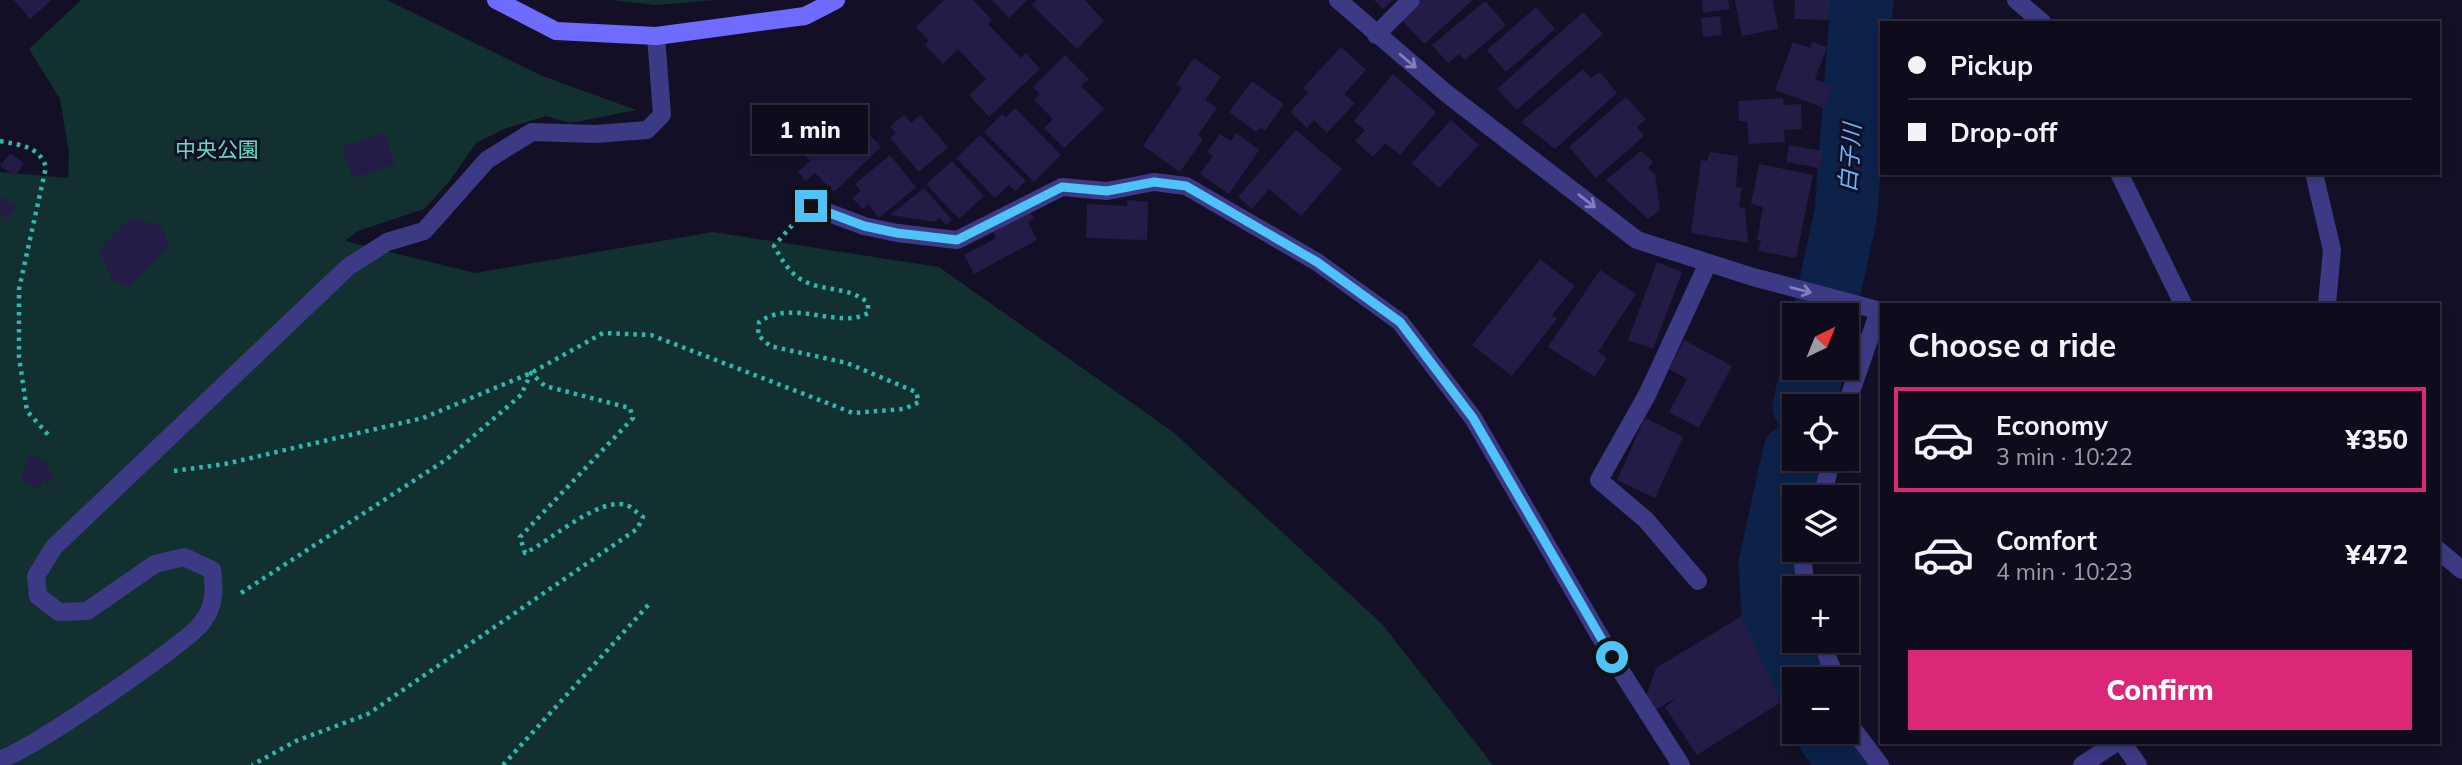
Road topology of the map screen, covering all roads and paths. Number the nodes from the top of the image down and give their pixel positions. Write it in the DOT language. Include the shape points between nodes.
graph roads {
  1 [pos="496,0"];
  2 [pos="836,0"];
  3 [pos="1338,0"];
  4 [pos="1411,0"];
  5 [pos="2016,0"];
  6 [pos="2041,21"];
  7 [pos="1376,35"];
  8 [pos="656,36"];
  9 [pos="0,141"];
  10 [pos="2120,175"];
  11 [pos="2314,175"];
  12 [pos="811,206"];
  13 [pos="1708,262"];
  14 [pos="2183,303"];
  15 [pos="2328,303"];
  16 [pos="1880,311"];
  17 [pos="531,373"];
  18 [pos="1850,394"];
  19 [pos="51,438"];
  20 [pos="125,477"];
  21 [pos="2440,552"];
  22 [pos="2462,570"];
  23 [pos="1698,581"];
  24 [pos="651,602"];
  25 [pos="212,603"];
  26 [pos="1859,737"];
  27 [pos="2116,744"];
  28 [pos="2121,744"];
  29 [pos="0,759"];
  30 [pos="252,765"];
  31 [pos="503,765"];
  32 [pos="1681,765"];
  33 [pos="1880,765"];
  34 [pos="2082,765"];
  35 [pos="2138,765"];
  1 -- 8 [label="street" via="556,31"];
  2 -- 8 [label="street" via="805,16"];
  3 -- 7 [label="street"];
  4 -- 7 [label="street"];
  5 -- 6 [label="street"];
  7 -- 13 [label="street, one-way" via="1637,240"];
  8 -- 20 [label="street" via="662,115 647,130 532,132 486,160 424,231 387,242 348,267"];
  9 -- 19 [label="path" via="27,146 43,156 46,167 19,289 19,357 27,411"];
  10 -- 14 [label="street"];
  11 -- 15 [label="street" via="2332,250"];
  12 -- 17 [label="path" via="774,246 802,280 858,293 868,303 869,313 859,319 809,312 769,315 759,322 758,334 770,346 847,363 916,392 919,402 904,409 853,413 651,335 603,333"];
  12 -- 32 [label="street" via="864,226 957,240 1062,187 1107,191 1154,182 1186,186 1317,262 1400,322 1473,418 1612,657"];
  13 -- 16 [label="street, one-way"];
  13 -- 23 [label="street" via="1647,394 1598,480 1646,520"];
  16 -- 18 [label="street"];
  17 -- 20 [label="path" via="423,418 225,464"];
  17 -- 25 [label="path" via="521,395 447,459 240,594"];
  17 -- 30 [label="path" via="545,386 631,408 633,418 520,537 525,553 597,506 626,505 643,517 637,529 368,714 296,741"];
  20 -- 25 [label="street" via="54,547 36,576 38,596 59,612 87,611 155,564 184,557 212,570"];
  21 -- 22 [label="street"];
  24 -- 31 [label="path"];
  25 -- 29 [label="street" via="200,625 90,708"];
  26 -- 33 [label="street"];
  27 -- 34 [label="street"];
  28 -- 35 [label="street"];
}
